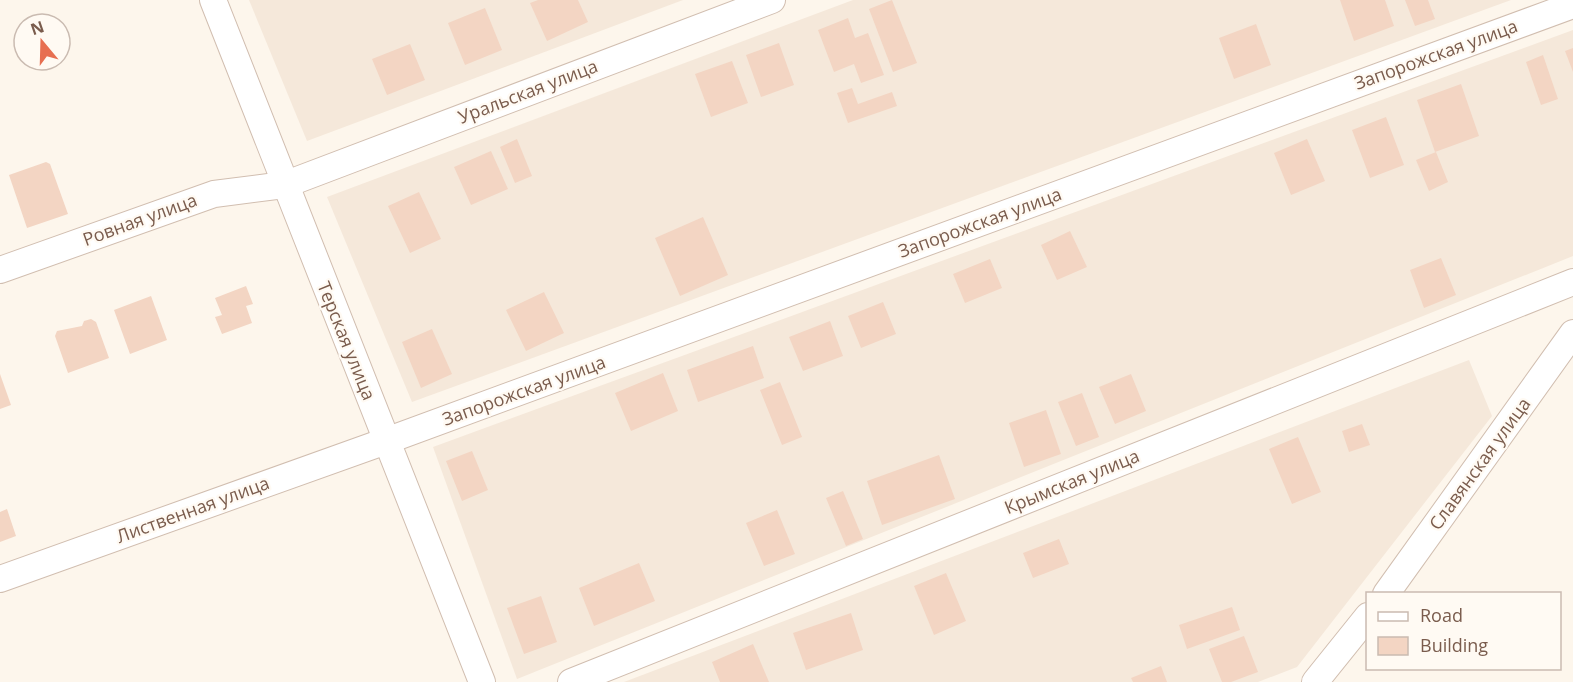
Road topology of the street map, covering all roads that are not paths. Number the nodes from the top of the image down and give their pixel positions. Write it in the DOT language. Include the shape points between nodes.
graph roads {
  1 [pos="213,0"];
  2 [pos="772,0"];
  3 [pos="1573,5"];
  4 [pos="284,185"];
  5 [pos="0,270"];
  6 [pos="1573,282"];
  7 [pos="1573,333"];
  8 [pos="386,441"];
  9 [pos="0,579"];
  10 [pos="1387,592"];
  11 [pos="1366,618"];
  12 [pos="482,682"];
  13 [pos="572,682"];
  14 [pos="1315,682"];
  1 -- 4 [label="street, Терская улица"];
  2 -- 4 [label="street, Уральская улица"];
  3 -- 8 [label="street, Запорожская улица"];
  4 -- 5 [label="street, Ровная улица" via="214,194"];
  4 -- 8 [label="street, Терская улица"];
  6 -- 13 [label="street, Крымская улица"];
  7 -- 10 [label="street, Славянская улица"];
  8 -- 9 [label="street, Лиственная улица"];
  8 -- 12 [label="street, Терская улица"];
  11 -- 14 [label="street"];
}
